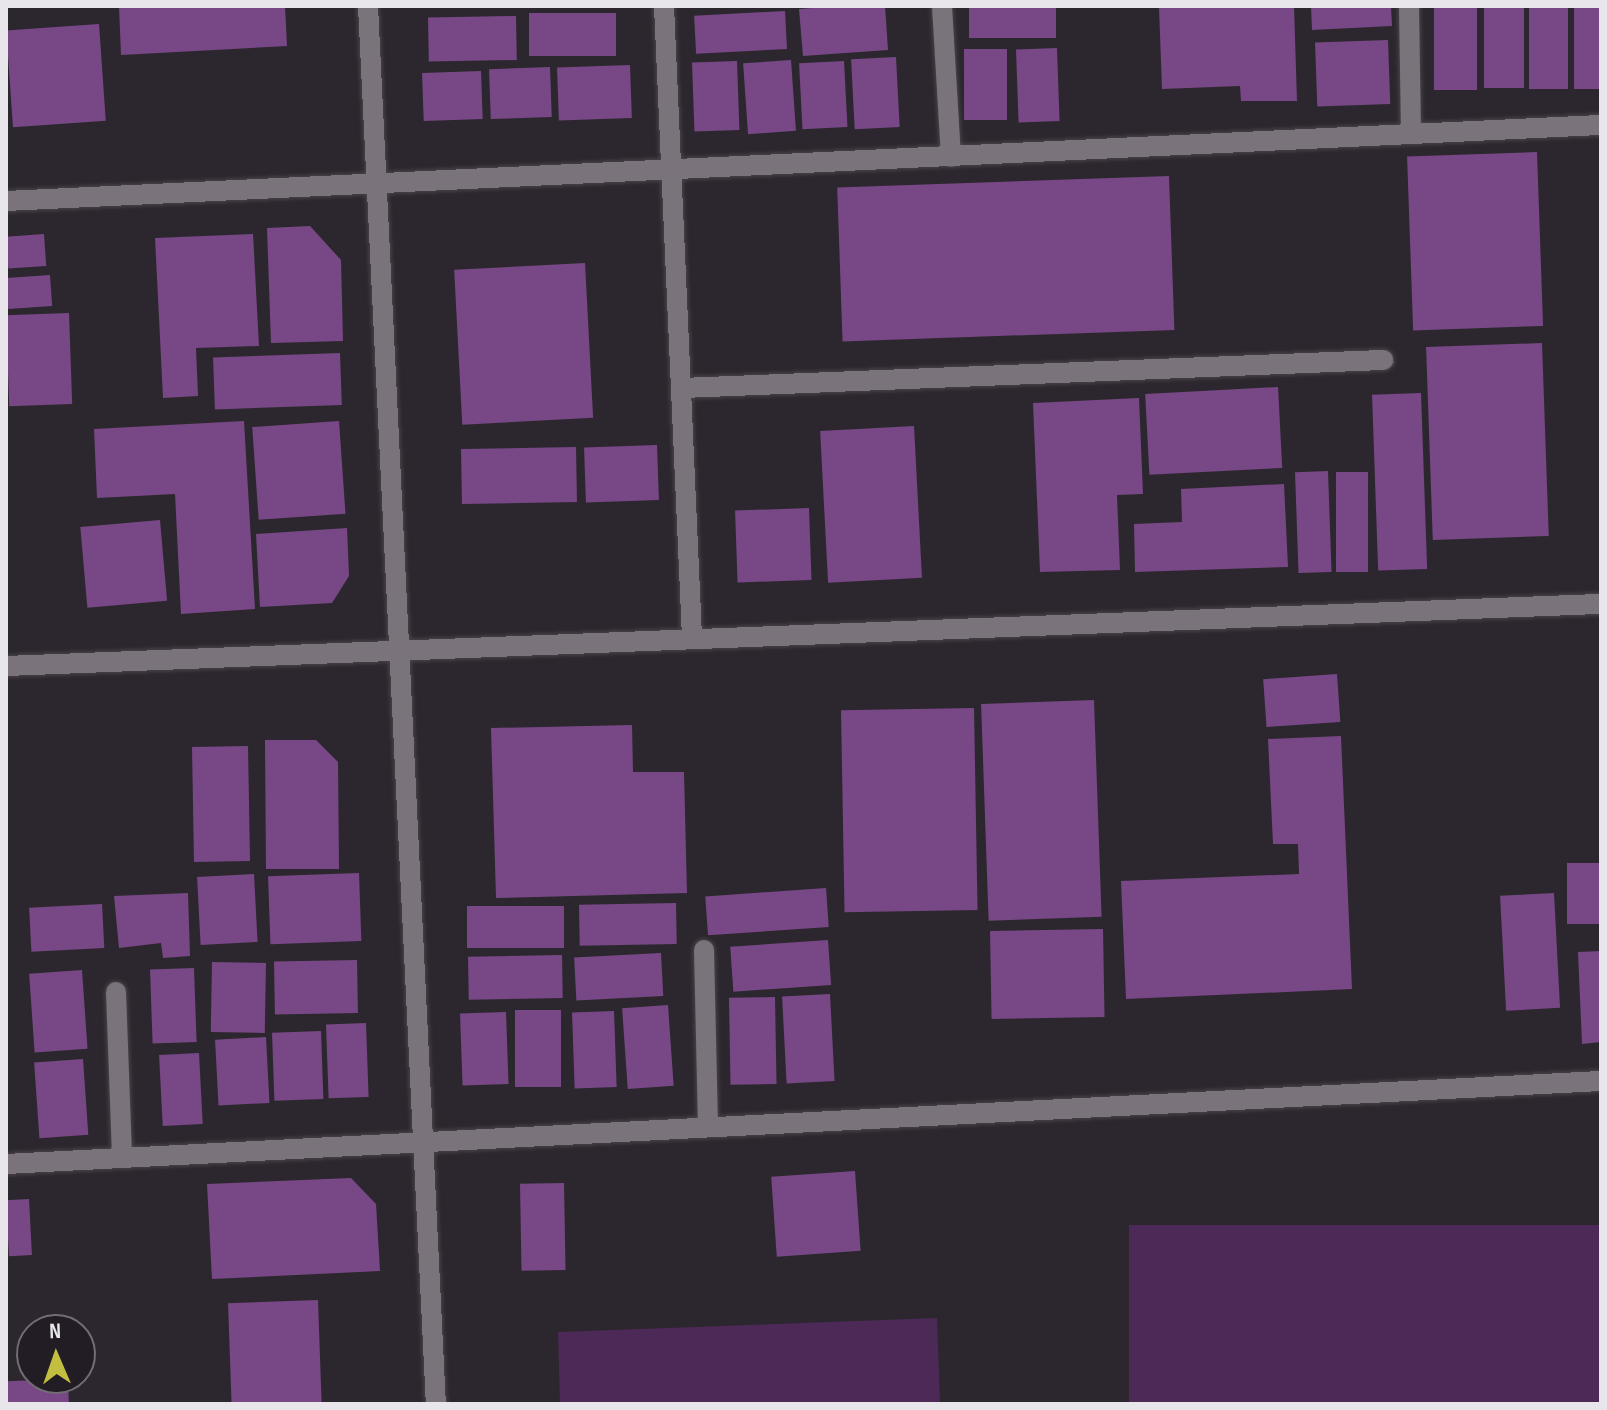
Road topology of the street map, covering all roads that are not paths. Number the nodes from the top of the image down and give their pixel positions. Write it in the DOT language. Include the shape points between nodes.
graph roads {
  1 [pos="368,6"];
  2 [pos="664,6"];
  3 [pos="942,6"];
  4 [pos="1409,6"];
  5 [pos="1601,125"];
  6 [pos="1411,134"];
  7 [pos="951,157"];
  8 [pos="673,170"];
  9 [pos="377,184"];
  10 [pos="6,201"];
  11 [pos="1383,360"];
  12 [pos="682,388"];
  13 [pos="1601,604"];
  14 [pos="692,636"];
  15 [pos="399,646"];
  16 [pos="6,666"];
  17 [pos="704,950"];
  18 [pos="116,992"];
  19 [pos="1601,1081"];
  20 [pos="708,1127"];
  21 [pos="423,1141"];
  22 [pos="122,1158"];
  23 [pos="6,1164"];
  24 [pos="436,1404"];
  1 -- 9 [label="street"];
  2 -- 8 [label="street"];
  3 -- 7 [label="street"];
  4 -- 6 [label="street"];
  5 -- 6 [label="street"];
  6 -- 7 [label="street"];
  7 -- 8 [label="street"];
  8 -- 9 [label="street"];
  8 -- 12 [label="street"];
  9 -- 10 [label="street"];
  9 -- 15 [label="street"];
  11 -- 12 [label="street"];
  12 -- 14 [label="street"];
  13 -- 14 [label="street"];
  14 -- 15 [label="street"];
  15 -- 16 [label="street"];
  15 -- 21 [label="street"];
  17 -- 20 [label="street"];
  18 -- 22 [label="street"];
  19 -- 20 [label="street"];
  20 -- 21 [label="street"];
  21 -- 22 [label="street"];
  21 -- 24 [label="street"];
  22 -- 23 [label="street"];
}
